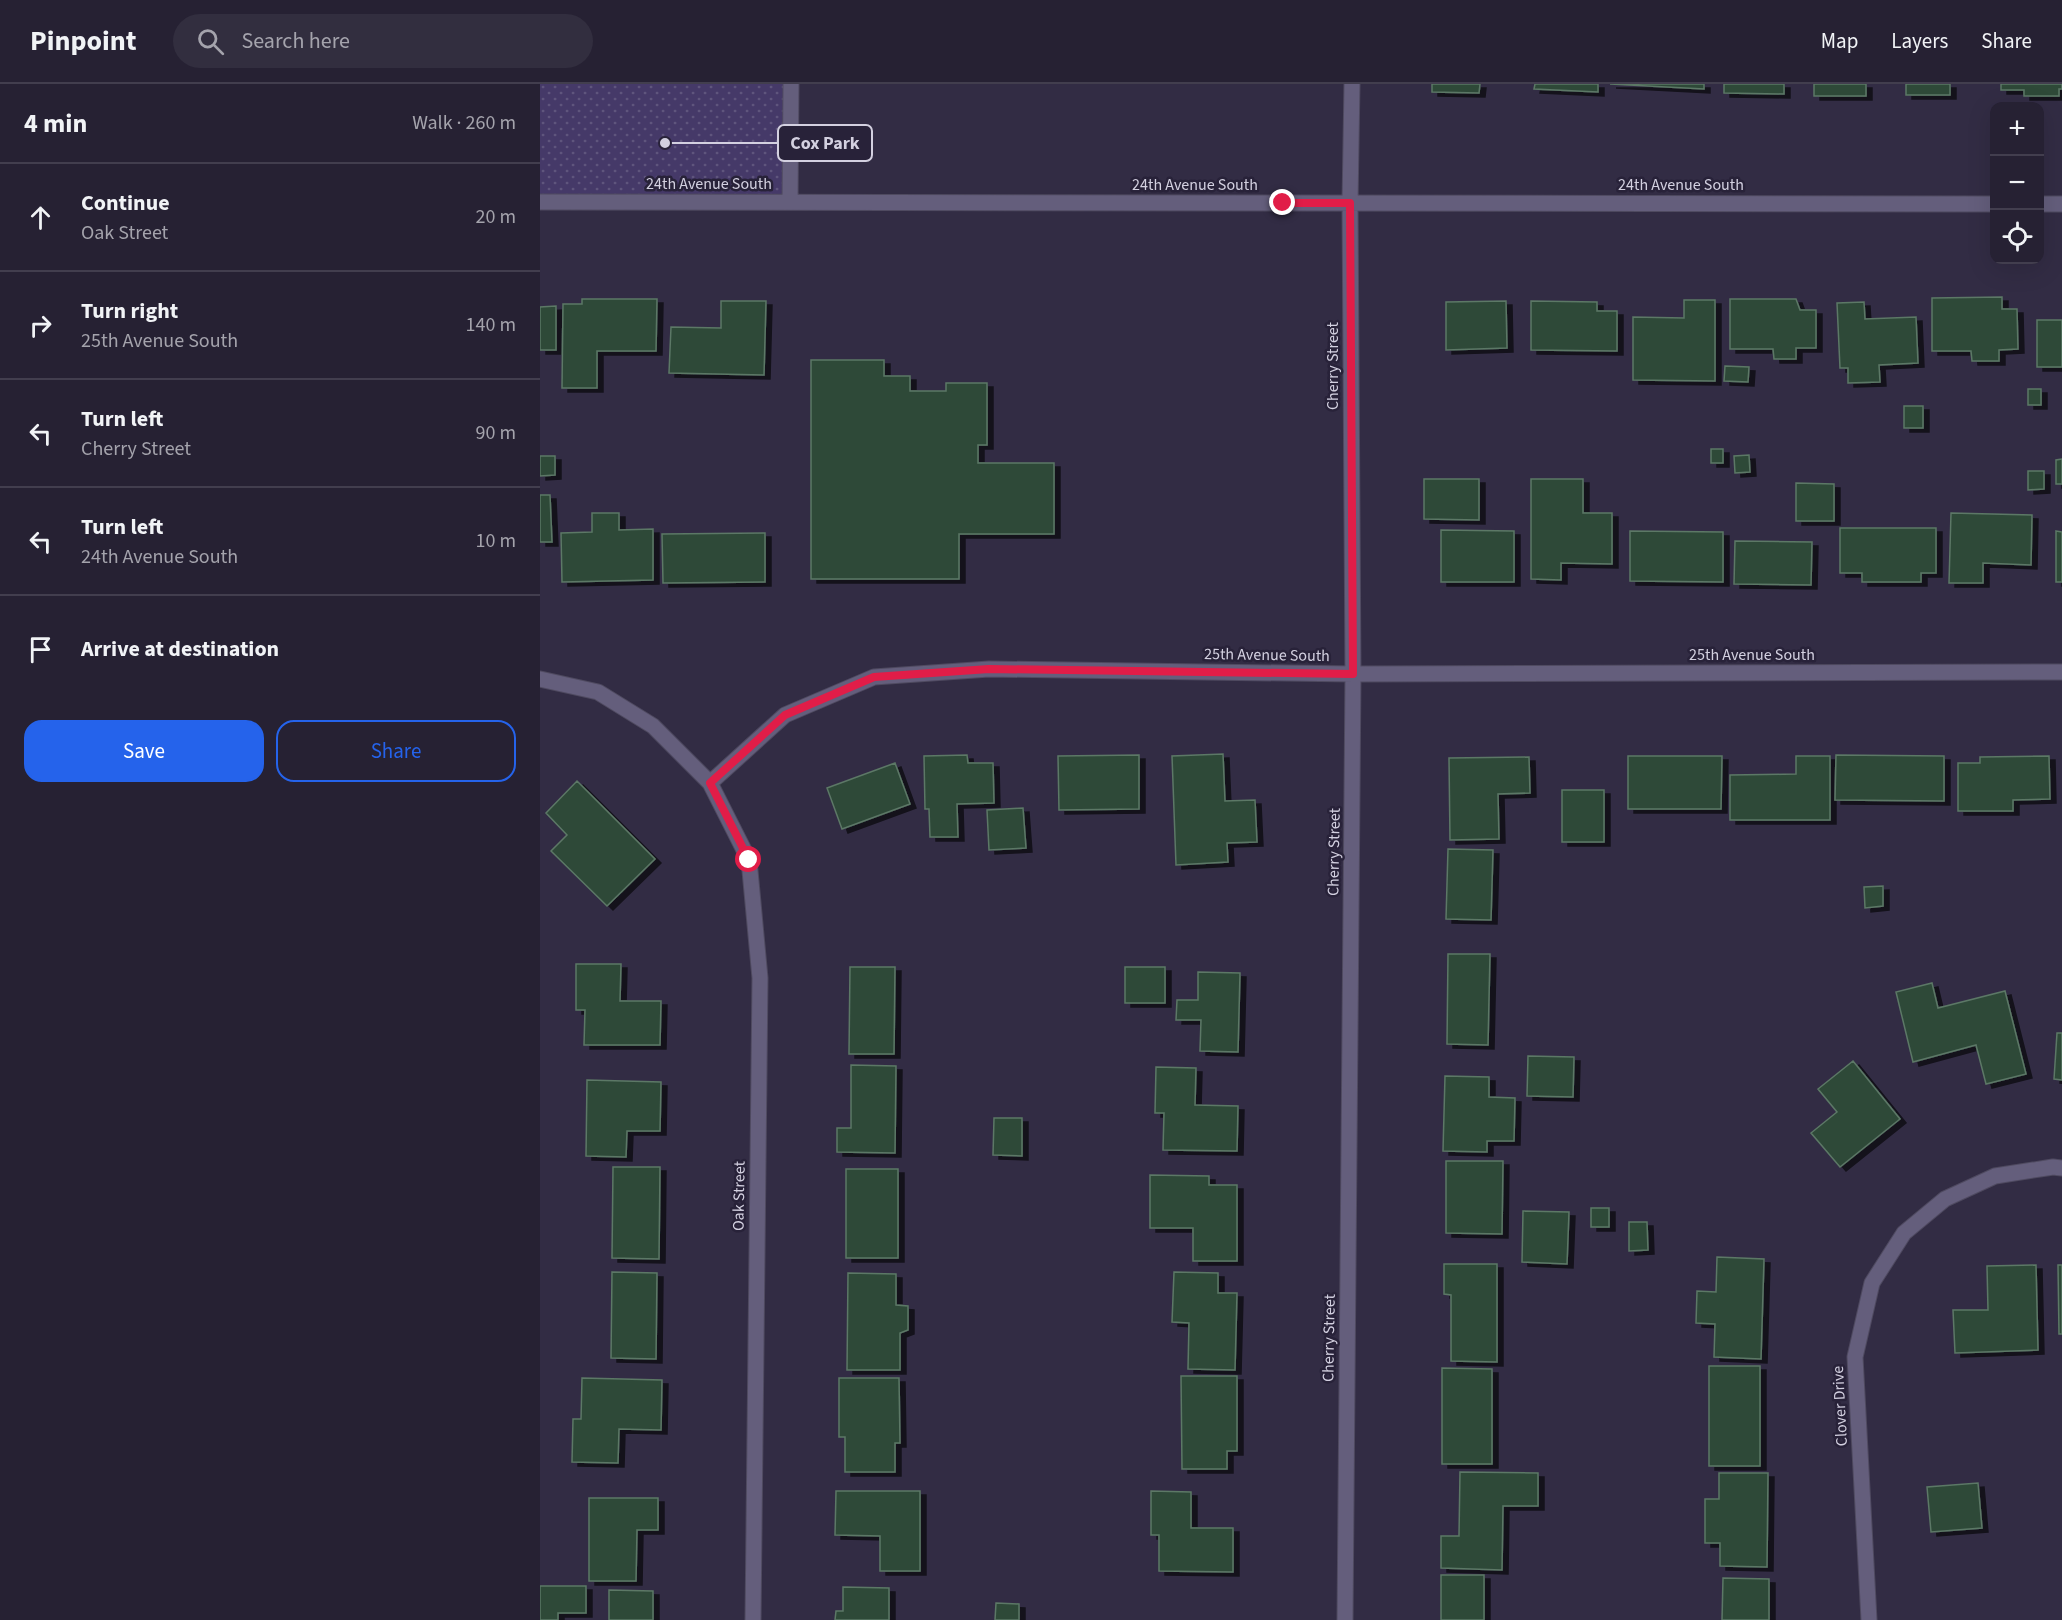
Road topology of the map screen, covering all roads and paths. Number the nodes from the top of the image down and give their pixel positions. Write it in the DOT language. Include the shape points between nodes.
graph roads {
  1 [pos="791,84"];
  2 [pos="1352,84"];
  3 [pos="540,202"];
  4 [pos="790,202"];
  5 [pos="1350,203"];
  6 [pos="1990,204"];
  7 [pos="2044,204"];
  8 [pos="2062,204"];
  9 [pos="2062,672"];
  10 [pos="1353,674"];
  11 [pos="540,679"];
  12 [pos="710,783"];
  13 [pos="2062,1168"];
  14 [pos="753,1620"];
  15 [pos="1344,1620"];
  16 [pos="1869,1620"];
  1 -- 4 [label="street"];
  2 -- 5 [label="street, Cherry Street"];
  3 -- 4 [label="street, 24th Avenue South"];
  4 -- 5 [label="street, 24th Avenue South"];
  5 -- 6 [label="street, 24th Avenue South"];
  5 -- 10 [label="street, Cherry Street"];
  7 -- 8 [label="street"];
  9 -- 10 [label="street, 25th Avenue South"];
  10 -- 12 [label="street, 25th Avenue South" via="989,669 874,677 785,715"];
  10 -- 15 [label="street, Cherry Street"];
  11 -- 12 [label="street" via="598,692 653,726"];
  12 -- 14 [label="street, Oak Street" via="749,860 760,978"];
  13 -- 16 [label="street, Clover Drive" via="1995,1176 1945,1199 1904,1233 1872,1283 1855,1357"];
}
